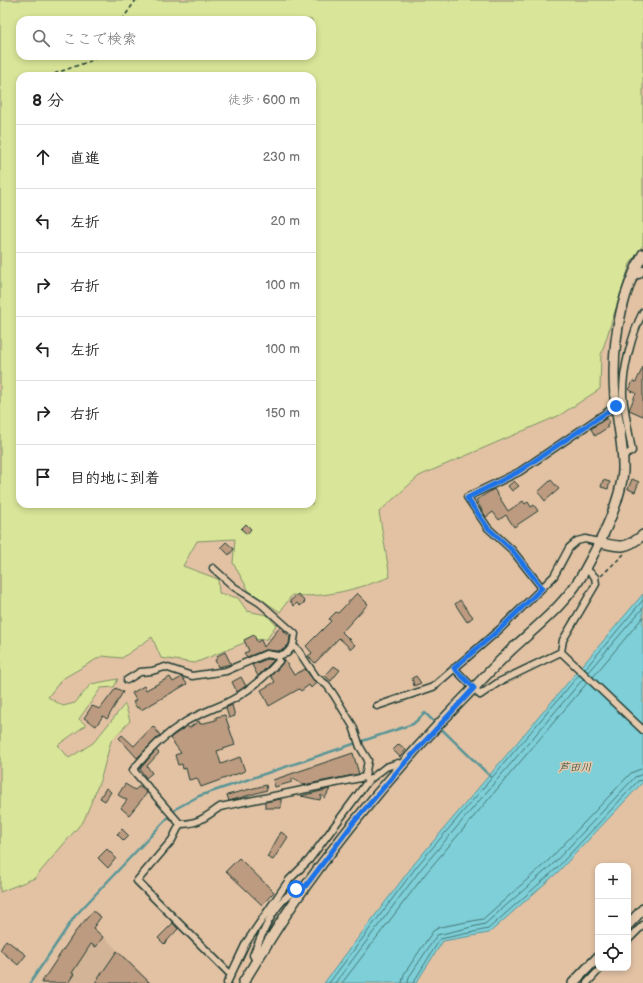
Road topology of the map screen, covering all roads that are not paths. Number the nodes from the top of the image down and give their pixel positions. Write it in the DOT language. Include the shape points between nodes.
graph roads {
  1 [pos="643,254"];
  2 [pos="643,270"];
  3 [pos="632,274"];
  4 [pos="643,312"];
  5 [pos="616,406"];
  6 [pos="623,457"];
  7 [pos="643,535"];
  8 [pos="598,542"];
  9 [pos="213,568"];
  10 [pos="586,569"];
  11 [pos="542,588"];
  12 [pos="293,646"];
  13 [pos="561,652"];
  14 [pos="278,656"];
  15 [pos="454,668"];
  16 [pos="127,680"];
  17 [pos="474,688"];
  18 [pos="377,706"];
  19 [pos="643,730"];
  20 [pos="402,766"];
  21 [pos="367,779"];
  22 [pos="180,824"];
  23 [pos="305,887"];
  24 [pos="643,909"];
  25 [pos="268,916"];
  26 [pos="631,922"];
  27 [pos="643,925"];
  28 [pos="631,937"];
  29 [pos="595,959"];
  30 [pos="256,961"];
  31 [pos="598,971"];
  32 [pos="231,975"];
  33 [pos="226,983"];
  34 [pos="243,983"];
  35 [pos="573,983"];
  36 [pos="587,983"];
  1 -- 3 [label="street"];
  2 -- 3 [label="street" via="639,275"];
  3 -- 5 [label="street" via="617,329 614,358"];
  4 -- 6 [label="street" via="637,323 626,368 623,395 632,451"];
  5 -- 6 [label="street"];
  5 -- 11 [label="street" via="518,472 467,498 488,528 512,550"];
  6 -- 8 [label="street" via="623,473 614,509"];
  7 -- 8 [label="street" via="622,548"];
  8 -- 10 [label="street"];
  8 -- 11 [label="street" via="585,539 568,548 554,576"];
  9 -- 12 [label="street" via="234,587 260,603 295,634"];
  10 -- 13 [label="street" via="595,577 596,584 563,640"];
  10 -- 17 [label="street" via="568,596"];
  11 -- 15 [label="street" via="500,629"];
  12 -- 14 [label="street" via="287,653"];
  12 -- 21 [label="street" via="316,677 327,685 353,726 360,747 368,760"];
  13 -- 17 [label="street" via="499,682 480,696"];
  13 -- 19 [label="street"];
  14 -- 16 [label="street" via="266,654 226,671 192,676 165,667 140,672"];
  14 -- 22 [label="street" via="279,661 267,675 236,697 185,722 159,740 133,770"];
  15 -- 17 [label="street"];
  15 -- 18 [label="street" via="433,687"];
  17 -- 20 [label="street"];
  20 -- 21 [label="street" via="398,763 386,767"];
  20 -- 23 [label="street" via="354,822"];
  21 -- 22 [label="street" via="220,807 192,824"];
  21 -- 25 [label="street" via="309,860 289,880"];
  22 -- 32 [label="street" via="172,840 137,881"];
  23 -- 25 [label="street" via="296,889"];
  23 -- 30 [label="street"];
  24 -- 26 [label="street"];
  25 -- 30 [label="street" via="253,955"];
  25 -- 32 [label="street" via="246,943"];
  27 -- 28 [label="street"];
  29 -- 35 [label="street"];
  30 -- 34 [label="street"];
  31 -- 36 [label="street"];
  32 -- 33 [label="street"];
}
